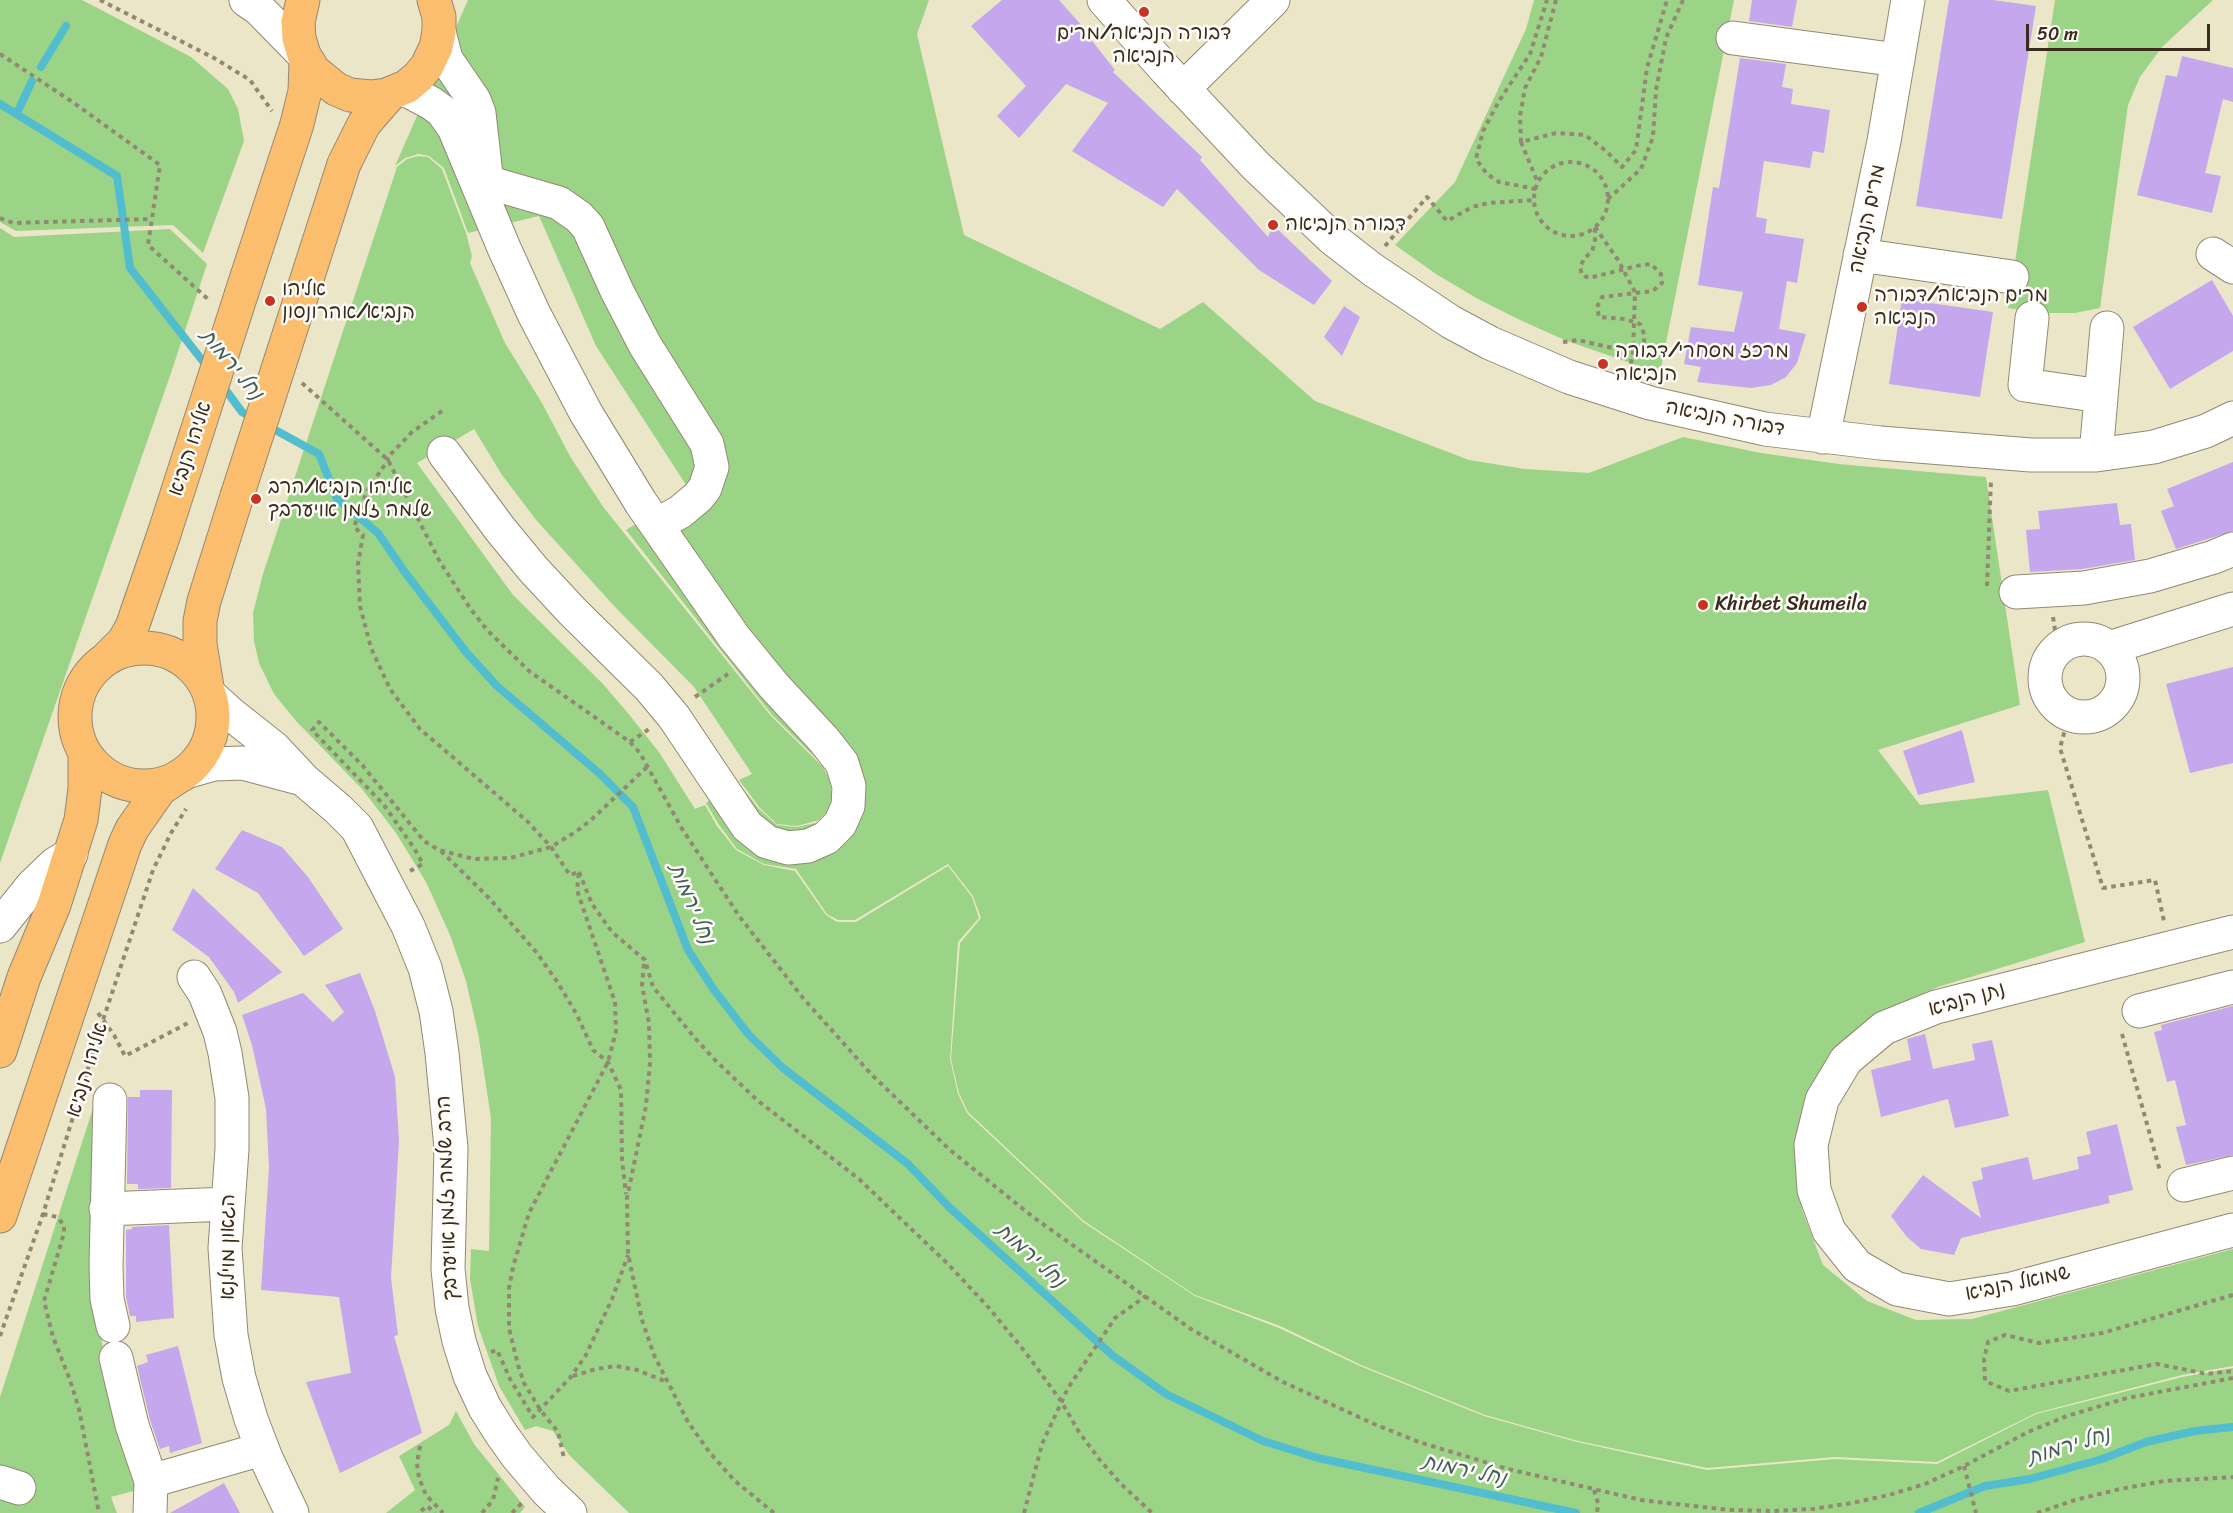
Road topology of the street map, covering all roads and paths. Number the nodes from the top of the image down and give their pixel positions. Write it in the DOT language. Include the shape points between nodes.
graph roads {
  1 [pos="100,0"];
  2 [pos="246,0"];
  3 [pos="303,0"];
  4 [pos="434,0"];
  5 [pos="1104,0"];
  6 [pos="1273,0"];
  7 [pos="1547,0"];
  8 [pos="1556,0"];
  9 [pos="1667,0"];
  10 [pos="1683,0"];
  11 [pos="1908,0"];
  12 [pos="439,32"];
  13 [pos="1733,38"];
  14 [pos="0,54"];
  15 [pos="305,57"];
  16 [pos="1898,60"];
  17 [pos="1184,89"];
  18 [pos="396,91"];
  19 [pos="297,124"];
  20 [pos="1521,142"];
  21 [pos="487,182"];
  22 [pos="1538,183"];
  23 [pos="1536,189"];
  24 [pos="1608,199"];
  25 [pos="1534,200"];
  26 [pos="491,216"];
  27 [pos="0,218"];
  28 [pos="152,219"];
  29 [pos="1595,226"];
  30 [pos="1860,255"];
  31 [pos="1623,269"];
  32 [pos="1373,270"];
  33 [pos="2012,277"];
  34 [pos="1635,292"];
  35 [pos="210,301"];
  36 [pos="2032,318"];
  37 [pos="1635,323"];
  38 [pos="2108,328"];
  39 [pos="1633,353"];
  40 [pos="1529,361"];
  41 [pos="299,381"];
  42 [pos="1623,395"];
  43 [pos="2101,396"];
  44 [pos="442,411"];
  45 [pos="2233,418"];
  46 [pos="1822,437"];
  47 [pos="444,453"];
  48 [pos="2096,455"];
  49 [pos="388,460"];
  50 [pos="655,522"];
  51 [pos="2233,549"];
  52 [pos="2016,592"];
  53 [pos="2233,609"];
  54 [pos="2109,648"];
  55 [pos="107,658"];
  56 [pos="208,691"];
  57 [pos="2069,715"];
  58 [pos="85,754"];
  59 [pos="648,766"];
  60 [pos="183,774"];
  61 [pos="304,780"];
  62 [pos="186,810"];
  63 [pos="551,847"];
  64 [pos="439,850"];
  65 [pos="71,854"];
  66 [pos="579,872"];
  67 [pos="387,885"];
  68 [pos="0,926"];
  69 [pos="2233,932"];
  70 [pos="2170,948"];
  71 [pos="645,960"];
  72 [pos="194,977"];
  73 [pos="78,984"];
  74 [pos="2233,987"];
  75 [pos="213,1012"];
  76 [pos="103,1020"];
  77 [pos="2130,1021"];
  78 [pos="0,1051"];
  79 [pos="608,1062"];
  80 [pos="111,1100"];
  81 [pos="2233,1173"];
  82 [pos="2173,1181"];
  83 [pos="1814,1190"];
  84 [pos="627,1198"];
  85 [pos="227,1204"];
  86 [pos="106,1209"];
  87 [pos="43,1214"];
  88 [pos="0,1216"];
  89 [pos="2233,1230"];
  90 [pos="628,1254"];
  91 [pos="2233,1295"];
  92 [pos="1146,1296"];
  93 [pos="113,1326"];
  94 [pos="0,1336"];
  95 [pos="116,1358"];
  96 [pos="495,1363"];
  97 [pos="2233,1371"];
  98 [pos="570,1378"];
  99 [pos="2233,1378"];
  100 [pos="668,1382"];
  101 [pos="1061,1401"];
  102 [pos="541,1411"];
  103 [pos="420,1446"];
  104 [pos="262,1449"];
  105 [pos="564,1458"];
  106 [pos="1964,1466"];
  107 [pos="500,1468"];
  108 [pos="2233,1478"];
  109 [pos="151,1481"];
  110 [pos="1594,1490"];
  111 [pos="523,1503"];
  112 [pos="421,1512"];
  113 [pos="99,1513"];
  114 [pos="150,1513"];
  115 [pos="292,1513"];
  116 [pos="435,1513"];
  117 [pos="443,1513"];
  118 [pos="482,1513"];
  119 [pos="512,1513"];
  120 [pos="570,1513"];
  121 [pos="774,1513"];
  122 [pos="1024,1513"];
  123 [pos="1152,1513"];
  124 [pos="1597,1513"];
  125 [pos="1976,1513"];
  126 [pos="2037,1513"];
  1 -- 19 [label="path" via="250,80 269,110"];
  2 -- 15 [label="street" via="266,15"];
  3 -- 15 [label="main road, אליהו הנביא" via="298,28"];
  4 -- 12 [label="main road"];
  5 -- 17 [label="street, דבורה הנביאה"];
  6 -- 17 [label="street"];
  7 -- 23 [label="path" via="1530,54 1483,131 1476,159 1499,182"];
  8 -- 20 [label="path" via="1541,57 1525,87"];
  9 -- 20 [label="path" via="1647,68 1636,150 1622,167 1585,135 1556,133"];
  10 -- 24 [label="path" via="1666,38 1656,90 1653,137 1641,169"];
  11 -- 16 [label="street, מרים הנביאה"];
  12 -- 18 [label="main road" via="435,52 424,70"];
  12 -- 21 [label="street" via="446,58 479,113"];
  13 -- 16 [label="street"];
  14 -- 28 [label="path" via="160,165"];
  15 -- 18 [label="main road" via="323,81 345,93 366,97"];
  15 -- 19 [label="main road, אליהו הנביא" via="305,91"];
  16 -- 30 [label="street, מרים הנביאה"];
  17 -- 32 [label="street, דבורה הנביאה" via="1294,204"];
  18 -- 26 [label="street" via="410,92 442,111 454,128"];
  18 -- 56 [label="main road, bridge" via="364,123 344,164 221,545 200,621"];
  19 -- 55 [label="main road, אליהו הנביא, bridge" via="132,627"];
  20 -- 22 [label="path"];
  21 -- 26 [label="street"];
  21 -- 50 [label="street" via="560,203 588,227 645,345 706,444 712,467 705,488 680,512"];
  22 -- 23 [label="path"];
  22 -- 24 [label="path" via="1554,166 1578,163 1600,176"];
  23 -- 25 [label="path"];
  24 -- 29 [label="path" via="1606,212"];
  25 -- 29 [label="path" via="1538,216 1554,232 1577,236"];
  25 -- 32 [label="path" via="1488,202 1447,221 1427,196 1381,251"];
  26 -- 50 [label="street" via="568,381"];
  27 -- 28 [label="path" via="13,223"];
  28 -- 35 [label="path" via="148,245"];
  29 -- 31 [label="path"];
  29 -- 31 [label="path" via="1595,242 1580,267 1582,274 1589,278"];
  30 -- 33 [label="street"];
  30 -- 46 [label="street, מרים הנביאה"];
  31 -- 34 [label="path"];
  31 -- 34 [label="path" via="1651,264 1661,274 1662,283 1653,291"];
  32 -- 40 [label="street, דבורה הנביאה" via="1451,322"];
  34 -- 37 [label="path"];
  34 -- 37 [label="path" via="1602,297 1597,307 1599,317"];
  36 -- 43 [label="street" via="2025,386"];
  37 -- 39 [label="path"];
  37 -- 39 [label="path" via="1640,324 1644,334 1644,347 1638,354"];
  38 -- 43 [label="street"];
  39 -- 40 [label="path" via="1578,340 1537,346"];
  39 -- 42 [label="path"];
  40 -- 42 [label="street, דבורה הנביאה"];
  41 -- 49 [label="path"];
  42 -- 46 [label="street, דבורה הנביאה" via="1727,422"];
  43 -- 48 [label="street"];
  44 -- 49 [label="path" via="412,432"];
  45 -- 48 [label="street, דבורה הנביאה" via="2154,447"];
  46 -- 48 [label="street, דבורה הנביאה" via="2021,455"];
  47 -- 50 [label="street" via="546,583 662,702 747,826 767,842 788,848 808,846 826,838 840,824 848,806 849,786 842,763 751,658"];
  49 -- 59 [label="path" via="440,562 488,630 529,671 630,742"];
  49 -- 63 [label="path" via="367,490 354,527 363,535 358,564 360,606 371,648 390,689 420,729 513,808"];
  51 -- 52 [label="street" via="2150,576 2084,588"];
  53 -- 54 [label="street"];
  54 -- 57 [label="street" via="2123,675 2118,698 2100,714 2081,718"];
  54 -- 57 [label="street" via="2081,639 2063,645 2050,658 2044,675 2047,694 2054,705"];
  55 -- 56 [label="main road" via="127,650 159,649 187,662"];
  55 -- 58 [label="main road" via="90,673 76,702 76,734"];
  56 -- 60 [label="main road" via="214,713 209,742"];
  56 -- 61 [label="street, הרב שלמה זלמן אויערבך" via="274,747"];
  57 -- 70 [label="path" via="2060,748 2103,888 2155,880"];
  58 -- 60 [label="main road" via="108,777 129,784 161,784"];
  58 -- 65 [label="main road" via="81,820"];
  59 -- 63 [label="path" via="601,811"];
  59 -- 92 [label="path" via="681,827 739,916 848,1050 977,1173"];
  60 -- 61 [label="street" via="214,764 243,763"];
  60 -- 73 [label="main road, אליהו הנביא" via="160,789 132,829"];
  61 -- 67 [label="street, הרב שלמה זלמן אויערבך" via="357,828"];
  62 -- 76 [label="path, אליהו הנביא" via="153,870"];
  63 -- 64 [label="path" via="492,860"];
  63 -- 66 [label="path" via="570,875"];
  64 -- 67 [label="path" via="424,841 363,766 319,722 312,730 384,805 423,864"];
  64 -- 79 [label="path" via="489,898 537,953 563,991 593,1050"];
  65 -- 68 [label="street" via="32,886"];
  65 -- 78 [label="main road"];
  66 -- 71 [label="path" via="592,903 612,932"];
  66 -- 79 [label="path" via="577,890 615,1002 616,1031"];
  67 -- 120 [label="street, הרב שלמה זלמן אויערבך" via="425,968 436,1011 451,1148 448,1269 459,1341 470,1376 500,1432 546,1490"];
  69 -- 70 [label="street, נתן הנביא"];
  70 -- 83 [label="street, נתן הנביא" via="1936,1007 1884,1028 1846,1060 1822,1100 1811,1145"];
  71 -- 84 [label="path" via="642,986 649,1023 648,1084"];
  71 -- 101 [label="path" via="653,987 715,1060 757,1100 859,1179 926,1242 989,1308"];
  72 -- 75 [label="street, הגאון מוילנא"];
  73 -- 76 [label="path"];
  73 -- 88 [label="main road, אליהו הנביא"];
  74 -- 77 [label="street"];
  75 -- 76 [label="path" via="125,1056"];
  75 -- 85 [label="street, הגאון מוילנא" via="232,1098"];
  76 -- 87 [label="path, אליהו הנביא"];
  77 -- 82 [label="path"];
  79 -- 84 [label="path" via="621,1090"];
  79 -- 102 [label="path" via="529,1213 513,1267 508,1308 513,1347 524,1383"];
  80 -- 86 [label="street"];
  81 -- 82 [label="street"];
  83 -- 89 [label="street, שמואל הנביא" via="1829,1231 1857,1266 1897,1289 1949,1299 2012,1289"];
  84 -- 90 [label="path"];
  85 -- 86 [label="street"];
  85 -- 104 [label="street, הגאון מוילנא" via="225,1248 231,1335 239,1378"];
  86 -- 93 [label="street" via="107,1299"];
  87 -- 94 [label="path, אליהו הנביא"];
  87 -- 113 [label="path" via="57,1217 64,1225 44,1301 79,1409"];
  90 -- 98 [label="path" via="599,1328"];
  90 -- 100 [label="path" via="642,1320"];
  91 -- 97 [label="path" via="2102,1333 2039,1343 2005,1335 1988,1342 1984,1359 1985,1381 2009,1391 2157,1364 2207,1374"];
  92 -- 101 [label="path" via="1115,1318"];
  92 -- 110 [label="path" via="1237,1357 1328,1405 1419,1442"];
  95 -- 109 [label="street"];
  96 -- 102 [label="path" via="490,1352 497,1350 533,1418"];
  98 -- 100 [label="path" via="616,1366"];
  98 -- 102 [label="path"];
  99 -- 106 [label="path" via="2087,1409 2028,1432"];
  100 -- 121 [label="path" via="688,1422 710,1453 735,1481"];
  101 -- 122 [label="path" via="1042,1444"];
  101 -- 123 [label="path" via="1099,1459"];
  102 -- 105 [label="path" via="558,1432"];
  103 -- 117 [label="path" via="419,1478 426,1495"];
  104 -- 109 [label="street"];
  104 -- 115 [label="street, הגאון מוילנא"];
  106 -- 110 [label="path" via="1889,1495 1813,1509 1730,1510 1641,1500"];
  106 -- 125 [label="path"];
  107 -- 118 [label="path" via="493,1500"];
  108 -- 126 [label="path" via="2164,1481 2075,1500"];
  109 -- 114 [label="street"];
  110 -- 124 [label="path"];
  111 -- 119 [label="path"];
  112 -- 116 [label="path" via="428,1506"];
}
